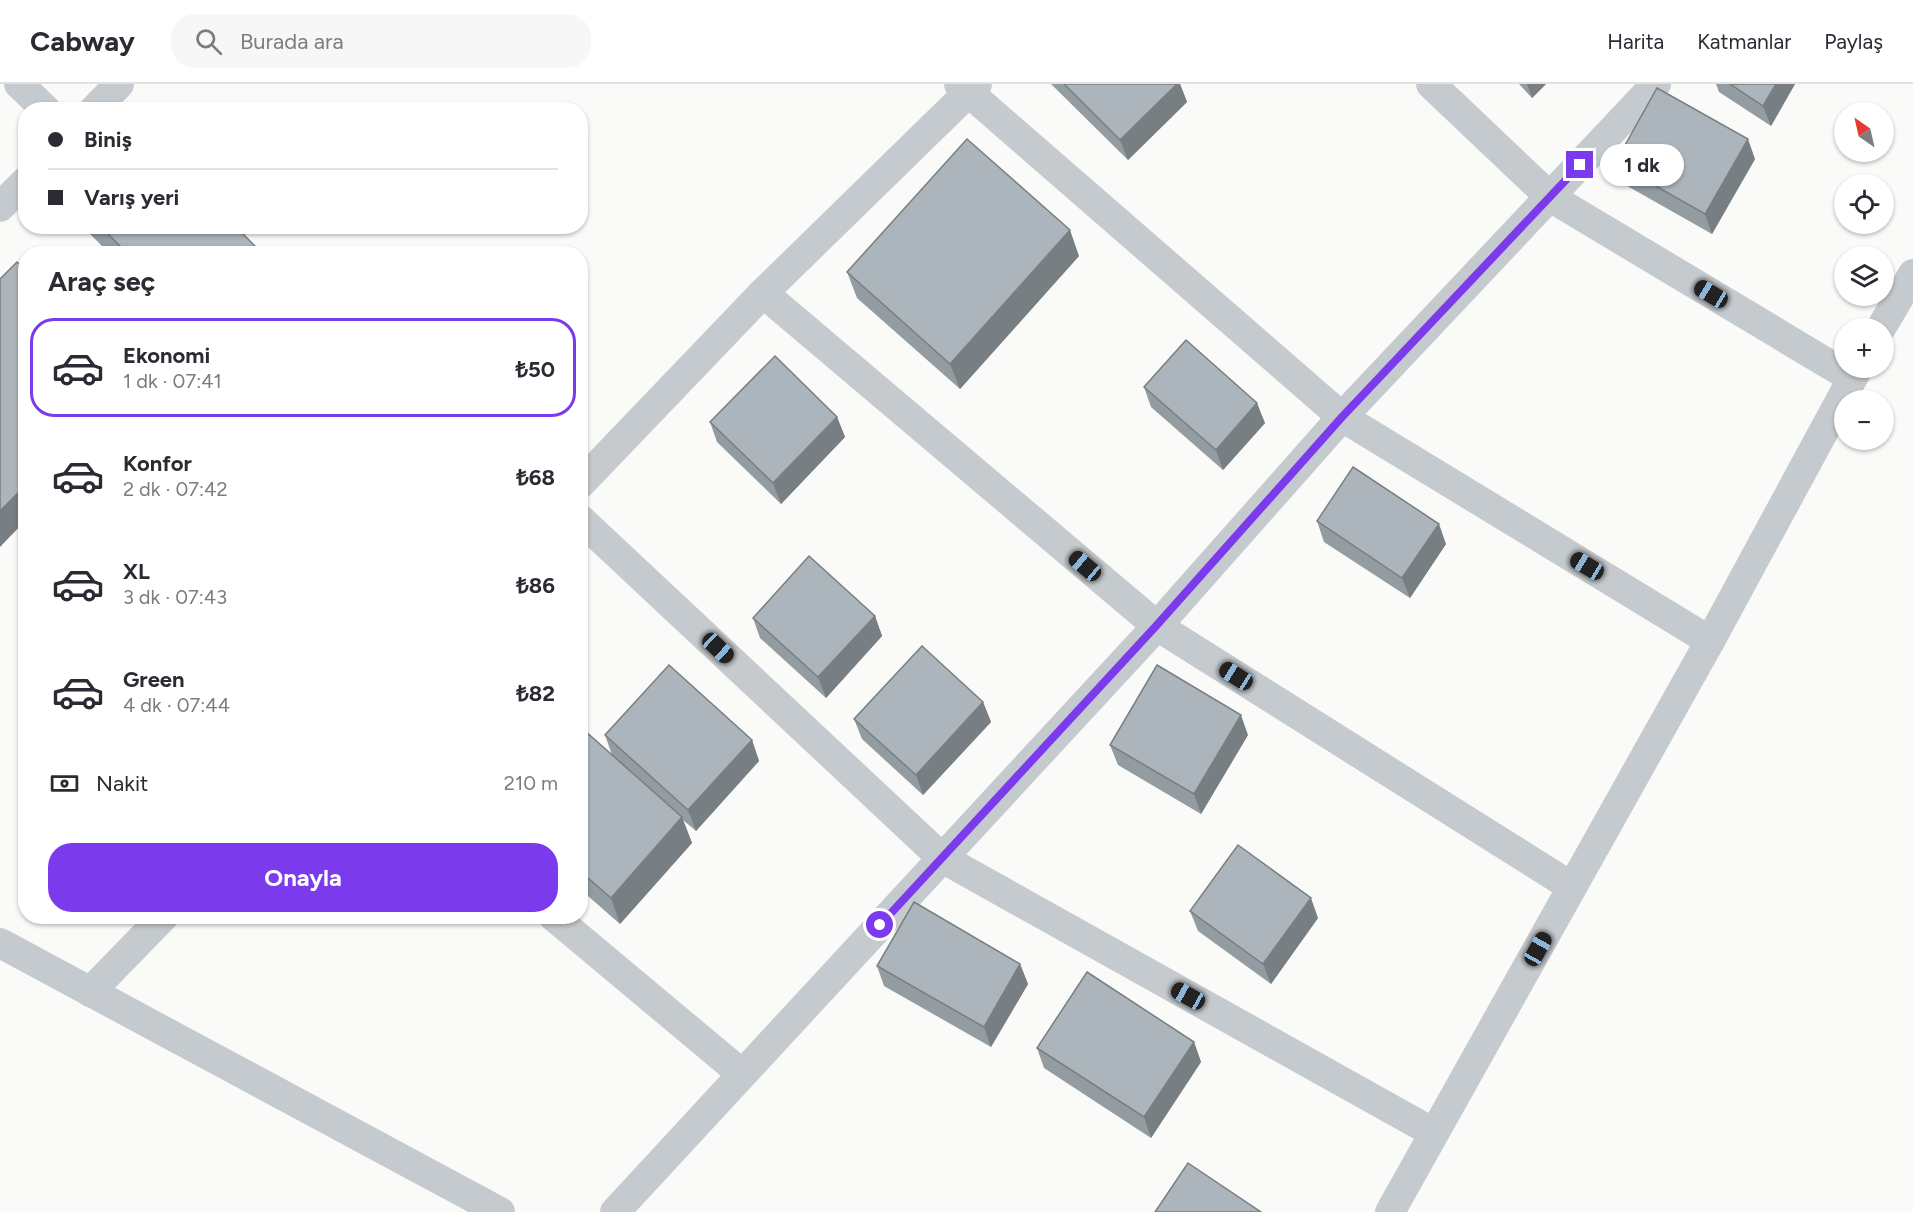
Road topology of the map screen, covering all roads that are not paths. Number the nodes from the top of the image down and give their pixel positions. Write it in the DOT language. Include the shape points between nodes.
graph roads {
  1 [pos="19,84"];
  2 [pos="119,84"];
  3 [pos="1431,84"];
  4 [pos="1656,84"];
  5 [pos="969,87"];
  6 [pos="38,102"];
  7 [pos="102,102"];
  8 [pos="18,189"];
  9 [pos="1550,197"];
  10 [pos="0,207"];
  11 [pos="1913,274"];
  12 [pos="763,293"];
  13 [pos="1887,318"];
  14 [pos="1834,361"];
  15 [pos="1852,378"];
  16 [pos="1342,417"];
  17 [pos="588,476"];
  18 [pos="588,526"];
  19 [pos="1156,626"];
  20 [pos="1710,641"];
  21 [pos="942,858"];
  22 [pos="1572,887"];
  23 [pos="156,924"];
  24 [pos="563,924"];
  25 [pos="0,943"];
  26 [pos="90,992"];
  27 [pos="742,1074"];
  28 [pos="1434,1133"];
  29 [pos="501,1212"];
  30 [pos="615,1212"];
  31 [pos="1390,1212"];
  1 -- 6 [label="street"];
  2 -- 7 [label="street"];
  3 -- 9 [label="street"];
  4 -- 9 [label="street"];
  5 -- 12 [label="street"];
  5 -- 16 [label="street"];
  8 -- 10 [label="street"];
  9 -- 14 [label="street"];
  9 -- 16 [label="street"];
  11 -- 13 [label="street"];
  12 -- 17 [label="street"];
  12 -- 19 [label="street"];
  15 -- 20 [label="street"];
  16 -- 19 [label="street"];
  16 -- 20 [label="street"];
  18 -- 21 [label="street"];
  19 -- 21 [label="street"];
  19 -- 22 [label="street"];
  20 -- 22 [label="street"];
  21 -- 27 [label="street"];
  21 -- 28 [label="street"];
  22 -- 28 [label="street"];
  23 -- 26 [label="street"];
  24 -- 27 [label="street"];
  25 -- 26 [label="street"];
  26 -- 29 [label="street"];
  27 -- 30 [label="street"];
  28 -- 31 [label="street"];
}
